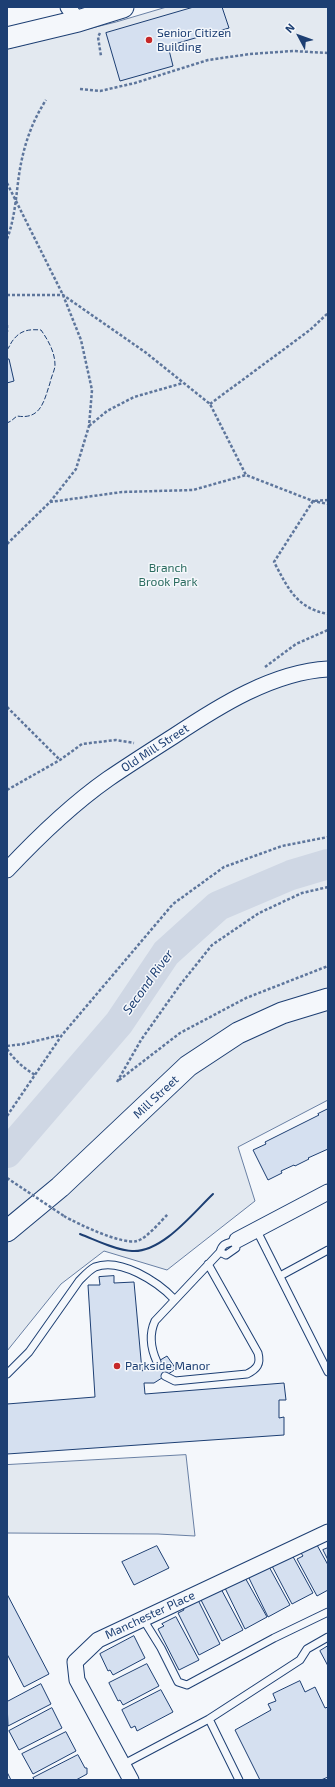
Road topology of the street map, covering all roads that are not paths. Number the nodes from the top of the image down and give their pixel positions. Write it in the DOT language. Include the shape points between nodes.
graph roads {
  1 [pos="123,7"];
  2 [pos="73,14"];
  3 [pos="7,38"];
  4 [pos="328,669"];
  5 [pos="7,870"];
  6 [pos="328,999"];
  7 [pos="328,1192"];
  8 [pos="256,1229"];
  9 [pos="7,1231"];
  10 [pos="236,1240"];
  11 [pos="328,1250"];
  12 [pos="208,1264"];
  13 [pos="280,1276"];
  14 [pos="174,1300"];
  15 [pos="157,1362"];
  16 [pos="328,1372"];
  17 [pos="7,1374"];
  18 [pos="165,1376"];
  19 [pos="328,1532"];
  20 [pos="328,1612"];
  21 [pos="143,1619"];
  22 [pos="328,1637"];
  23 [pos="209,1719"];
  24 [pos="122,1765"];
  25 [pos="131,1780"];
  26 [pos="239,1780"];
  1 -- 2 [label="street"];
  2 -- 3 [label="street"];
  4 -- 5 [label="street, Old Mill Street" via="295,674 276,681 206,715 107,779 63,815"];
  6 -- 9 [label="street, Mill Street" via="282,1013 238,1033 188,1066 60,1187"];
  7 -- 8 [label="street"];
  8 -- 10 [label="street"];
  8 -- 13 [label="lane"];
  10 -- 12 [label="lane" via="236,1248 226,1255 220,1252"];
  11 -- 13 [label="lane"];
  12 -- 14 [label="lane"];
  12 -- 18 [label="lane" via="258,1353 256,1368 247,1374 175,1381"];
  13 -- 16 [label="lane"];
  14 -- 15 [label="lane" via="152,1326 151,1338"];
  14 -- 17 [label="lane" via="161,1286 140,1273 112,1265 95,1267 79,1281 29,1352"];
  19 -- 21 [label="street, Manchester Place"];
  20 -- 21 [label="lane" via="187,1685 178,1682 162,1648"];
  21 -- 24 [label="street, Manchester Place" via="98,1640 75,1662 77,1680"];
  22 -- 23 [label="lane" via="307,1649 300,1660"];
  23 -- 24 [label="lane"];
  23 -- 26 [label="lane"];
  24 -- 25 [label="street, Manchester Place"];
}
